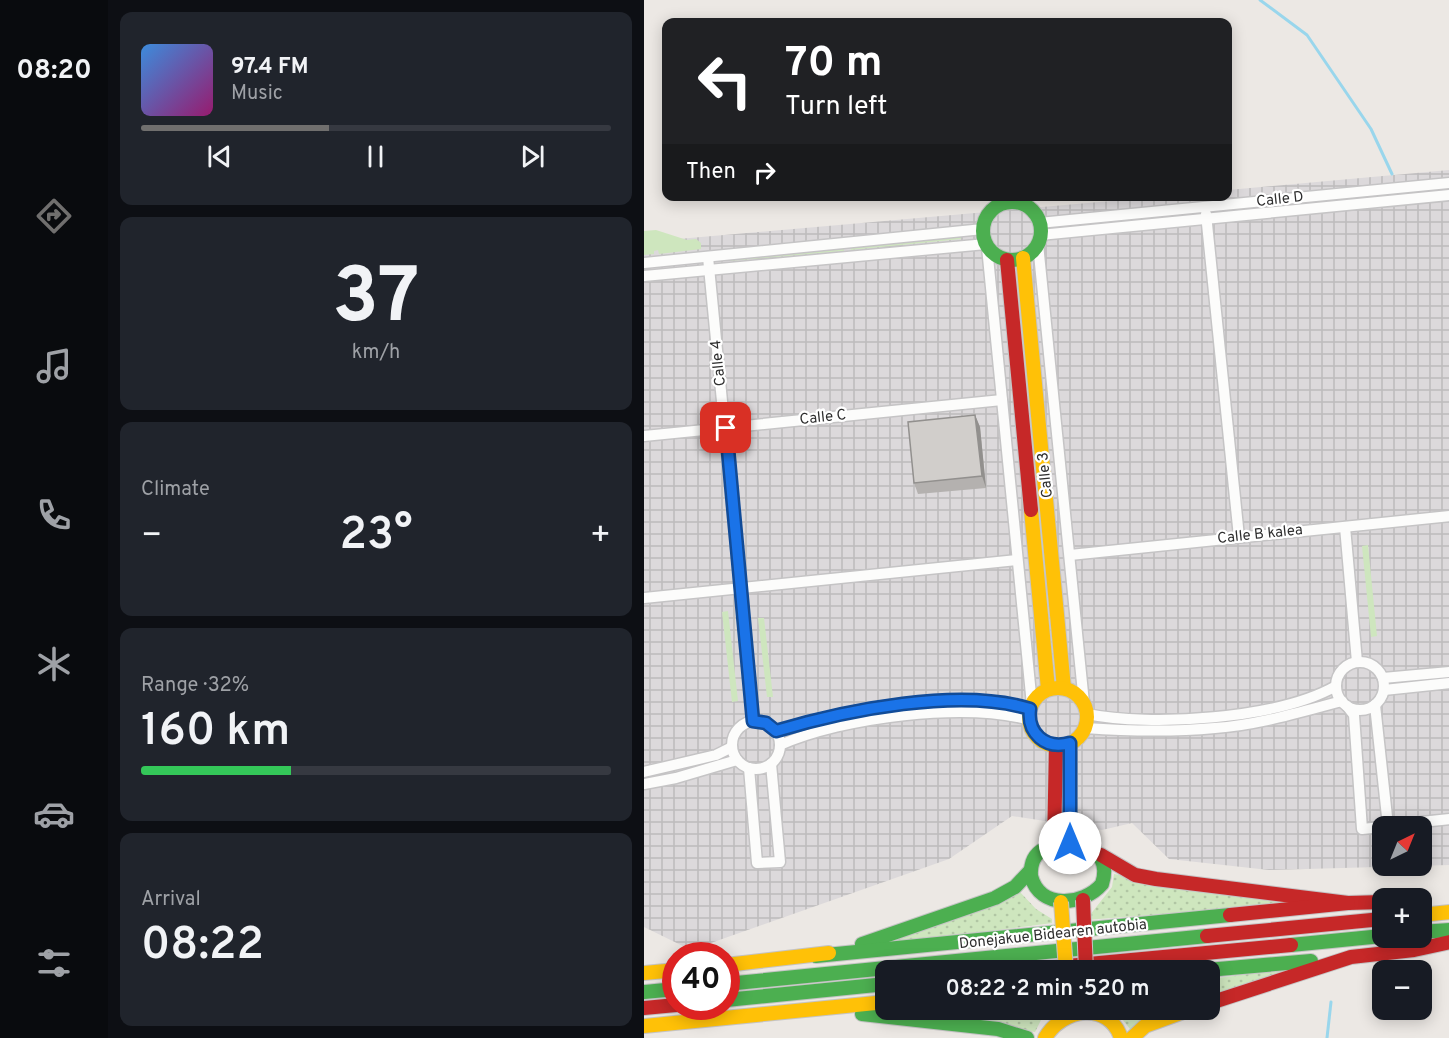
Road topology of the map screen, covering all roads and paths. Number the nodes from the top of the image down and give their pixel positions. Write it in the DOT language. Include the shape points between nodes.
graph roads {
  1 [pos="1450,183"];
  2 [pos="1450,195"];
  3 [pos="1206,213"];
  4 [pos="983,229"];
  5 [pos="1039,234"];
  6 [pos="987,245"];
  7 [pos="708,257"];
  8 [pos="1023,258"];
  9 [pos="1007,260"];
  10 [pos="644,263"];
  11 [pos="709,269"];
  12 [pos="644,276"];
  13 [pos="1002,400"];
  14 [pos="726,428"];
  15 [pos="644,436"];
  16 [pos="1450,516"];
  17 [pos="1345,527"];
  18 [pos="1239,537"];
  19 [pos="1070,555"];
  20 [pos="1017,560"];
  21 [pos="741,588"];
  22 [pos="644,598"];
  23 [pos="1357,662"];
  24 [pos="1450,672"];
  25 [pos="1383,678"];
  26 [pos="1450,683"];
  27 [pos="1336,686"];
  28 [pos="1064,688"];
  29 [pos="1048,689"];
  30 [pos="1384,690"];
  31 [pos="1344,704"];
  32 [pos="1375,705"];
  33 [pos="1085,708"];
  34 [pos="1031,711"];
  35 [pos="753,721"];
  36 [pos="1085,728"];
  37 [pos="776,731"];
  38 [pos="1063,744"];
  39 [pos="780,745"];
  40 [pos="732,747"];
  41 [pos="737,760"];
  42 [pos="771,764"];
  43 [pos="749,768"];
  44 [pos="644,772"];
  45 [pos="644,784"];
  46 [pos="1383,816"];
  47 [pos="1450,819"];
  48 [pos="1432,821"];
  49 [pos="1372,828"];
  50 [pos="1070,843"];
  51 [pos="1054,845"];
  52 [pos="1101,855"];
  53 [pos="1030,871"];
  54 [pos="1084,900"];
  55 [pos="1432,900"];
  56 [pos="1450,901"];
  57 [pos="1061,902"];
  58 [pos="1372,902"];
  59 [pos="1348,903"];
  60 [pos="1450,912"];
  61 [pos="1432,914"];
  62 [pos="1372,920"];
  63 [pos="1450,930"];
  64 [pos="1432,932"];
  65 [pos="1372,937"];
  66 [pos="1450,942"];
  67 [pos="816,956"];
  68 [pos="1351,957"];
  69 [pos="1065,960"];
  70 [pos="1086,960"];
  71 [pos="1130,960"];
  72 [pos="740,964"];
  73 [pos="1220,969"];
  74 [pos="662,971"];
  75 [pos="644,973"];
  76 [pos="740,983"];
  77 [pos="875,985"];
  78 [pos="662,990"];
  79 [pos="644,992"];
  80 [pos="740,999"];
  81 [pos="1220,1000"];
  82 [pos="875,1003"];
  83 [pos="662,1006"];
  84 [pos="644,1008"];
  85 [pos="820,1009"];
  86 [pos="1060,1020"];
  87 [pos="1111,1020"];
  88 [pos="1162,1020"];
  89 [pos="644,1026"];
  90 [pos="1027,1038"];
  91 [pos="1045,1038"];
  92 [pos="1121,1038"];
  93 [pos="1132,1038"];
  1 -- 3 [label="street, Calle D"];
  2 -- 3 [label="street, Calle D"];
  3 -- 5 [label="street, Calle D"];
  3 -- 18 [label="street"];
  4 -- 5 [label="main road" via="992,210 1005,203 1022,204 1036,215"];
  4 -- 6 [label="main road"];
  4 -- 7 [label="street"];
  5 -- 8 [label="main road"];
  5 -- 19 [label="street, Calle 3"];
  6 -- 9 [label="main road"];
  6 -- 11 [label="street"];
  6 -- 13 [label="street"];
  7 -- 10 [label="street"];
  7 -- 11 [label="street, Calle 4"];
  8 -- 9 [label="main road"];
  8 -- 28 [label="main road, Calle 3"];
  9 -- 29 [label="main road, Calle 3"];
  11 -- 12 [label="street"];
  11 -- 14 [label="street, Calle 4"];
  13 -- 14 [label="street, Calle C"];
  13 -- 20 [label="street"];
  14 -- 15 [label="street, Calle C"];
  14 -- 21 [label="street, Calle 4"];
  16 -- 17 [label="street, Calle B kalea"];
  17 -- 18 [label="street, Calle B kalea"];
  17 -- 23 [label="street"];
  18 -- 19 [label="street, Calle B kalea"];
  19 -- 33 [label="street, Calle 3"];
  20 -- 21 [label="street"];
  20 -- 34 [label="street"];
  21 -- 22 [label="street"];
  21 -- 35 [label="street, Calle 4"];
  23 -- 25 [label="street" via="1373,665"];
  23 -- 27 [label="street" via="1340,673"];
  24 -- 25 [label="street"];
  25 -- 30 [label="street"];
  26 -- 30 [label="street"];
  27 -- 31 [label="street"];
  27 -- 33 [label="street" via="1298,701 1215,717 1106,717"];
  28 -- 29 [label="main road"];
  28 -- 33 [label="main road" via="1079,696"];
  29 -- 34 [label="main road" via="1036,699"];
  30 -- 32 [label="street"];
  31 -- 32 [label="street" via="1361,710"];
  31 -- 36 [label="street" via="1216,728"];
  31 -- 49 [label="street" via="1354,715 1362,829"];
  32 -- 46 [label="street"];
  33 -- 36 [label="main road"];
  34 -- 37 [label="street" via="996,703 924,702 844,714"];
  34 -- 38 [label="main road" via="1034,733 1040,739"];
  34 -- 39 [label="street" via="928,714 864,721"];
  35 -- 37 [label="street" via="766,723"];
  35 -- 40 [label="street" via="735,732"];
  36 -- 38 [label="main road"];
  37 -- 39 [label="street"];
  38 -- 50 [label="main road"];
  38 -- 51 [label="main road"];
  39 -- 42 [label="street"];
  40 -- 41 [label="street"];
  40 -- 44 [label="street" via="716,755"];
  41 -- 43 [label="street"];
  41 -- 45 [label="street"];
  42 -- 43 [label="street"];
  42 -- 43 [label="street" via="780,862 757,863"];
  47 -- 48 [label="street"];
  50 -- 51 [label="main road"];
  50 -- 52 [label="main road" via="1090,845"];
  51 -- 53 [label="main road" via="1037,854"];
  52 -- 54 [label="main road" via="1103,885"];
  52 -- 59 [label="main road" via="1135,875"];
  53 -- 57 [label="main road" via="1032,884 1039,893"];
  53 -- 67 [label="main road" via="1015,887 995,898"];
  54 -- 57 [label="main road"];
  54 -- 70 [label="main road, bridge"];
  55 -- 56 [label="main road"];
  57 -- 69 [label="main road, bridge"];
  58 -- 59 [label="main road"];
  59 -- 67 [label="main road"];
  60 -- 61 [label="main road"];
  62 -- 76 [label="main road, Donejakue Bidearen autobia"];
  63 -- 64 [label="main road"];
  65 -- 71 [label="main road"];
  66 -- 68 [label="main road"];
  67 -- 72 [label="main road"];
  68 -- 73 [label="main road"];
  68 -- 81 [label="main road"];
  74 -- 75 [label="main road"];
  77 -- 80 [label="main road"];
  78 -- 79 [label="main road"];
  82 -- 85 [label="main road"];
  83 -- 84 [label="main road"];
  85 -- 89 [label="main road"];
  85 -- 90 [label="main road" via="998,1029"];
  86 -- 91 [label="main road"];
  87 -- 92 [label="main road"];
  88 -- 93 [label="main road" via="1145,1026"];
}
